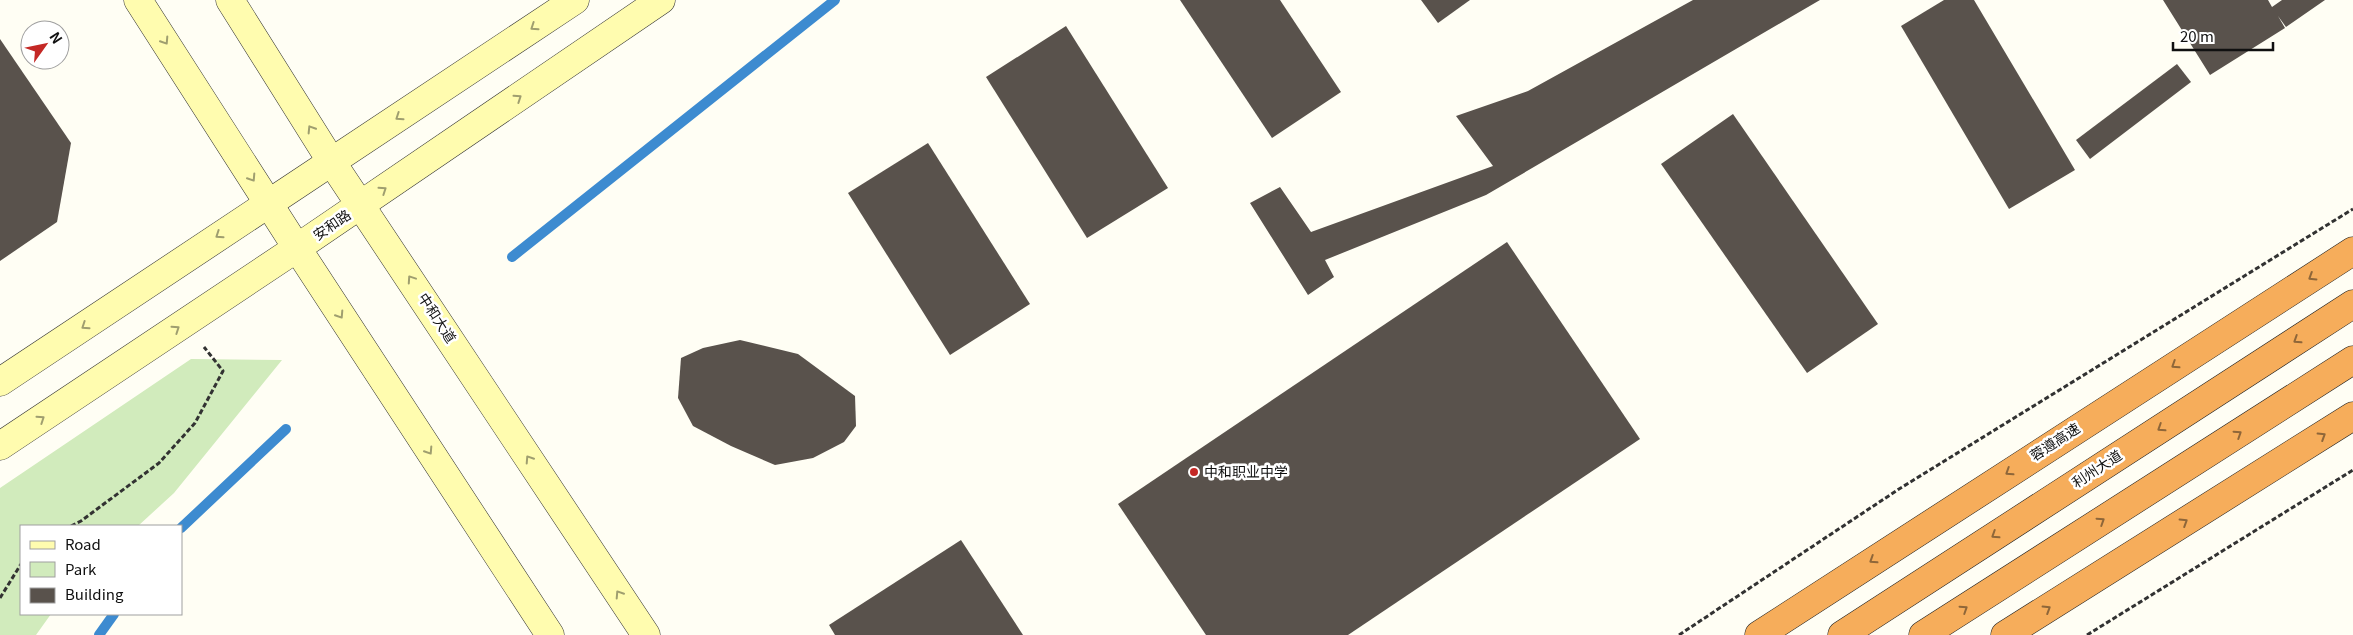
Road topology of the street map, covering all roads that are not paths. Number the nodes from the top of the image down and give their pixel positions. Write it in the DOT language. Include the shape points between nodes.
graph roads {
  1 [pos="138,0"];
  2 [pos="230,0"];
  3 [pos="575,0"];
  4 [pos="662,0"];
  5 [pos="332,161"];
  6 [pos="268,202"];
  7 [pos="361,205"];
  8 [pos="297,248"];
  9 [pos="2353,251"];
  10 [pos="2353,304"];
  11 [pos="2353,360"];
  12 [pos="0,382"];
  13 [pos="2353,416"];
  14 [pos="0,446"];
  15 [pos="550,635"];
  16 [pos="646,635"];
  17 [pos="1759,635"];
  18 [pos="1842,635"];
  19 [pos="1923,635"];
  20 [pos="2006,635"];
  1 -- 6 [label="main road, one-way"];
  5 -- 2 [label="main road, 中和大道, one-way"];
  3 -- 5 [label="main road, one-way"];
  7 -- 4 [label="main road, 安和路, one-way"];
  5 -- 6 [label="main road"];
  5 -- 7 [label="main road, 中和大道"];
  6 -- 8 [label="main road"];
  6 -- 12 [label="main road, one-way"];
  7 -- 8 [label="main road, 安和路"];
  16 -- 7 [label="main road, 中和大道, one-way"];
  14 -- 8 [label="main road, 安和路, one-way"];
  8 -- 15 [label="main road, one-way"];
  9 -- 17 [label="highway, 蓉遵高速, one-way"];
  10 -- 18 [label="highway, 利州大道, one-way"];
  19 -- 11 [label="highway, one-way"];
  20 -- 13 [label="highway, one-way"];
}
